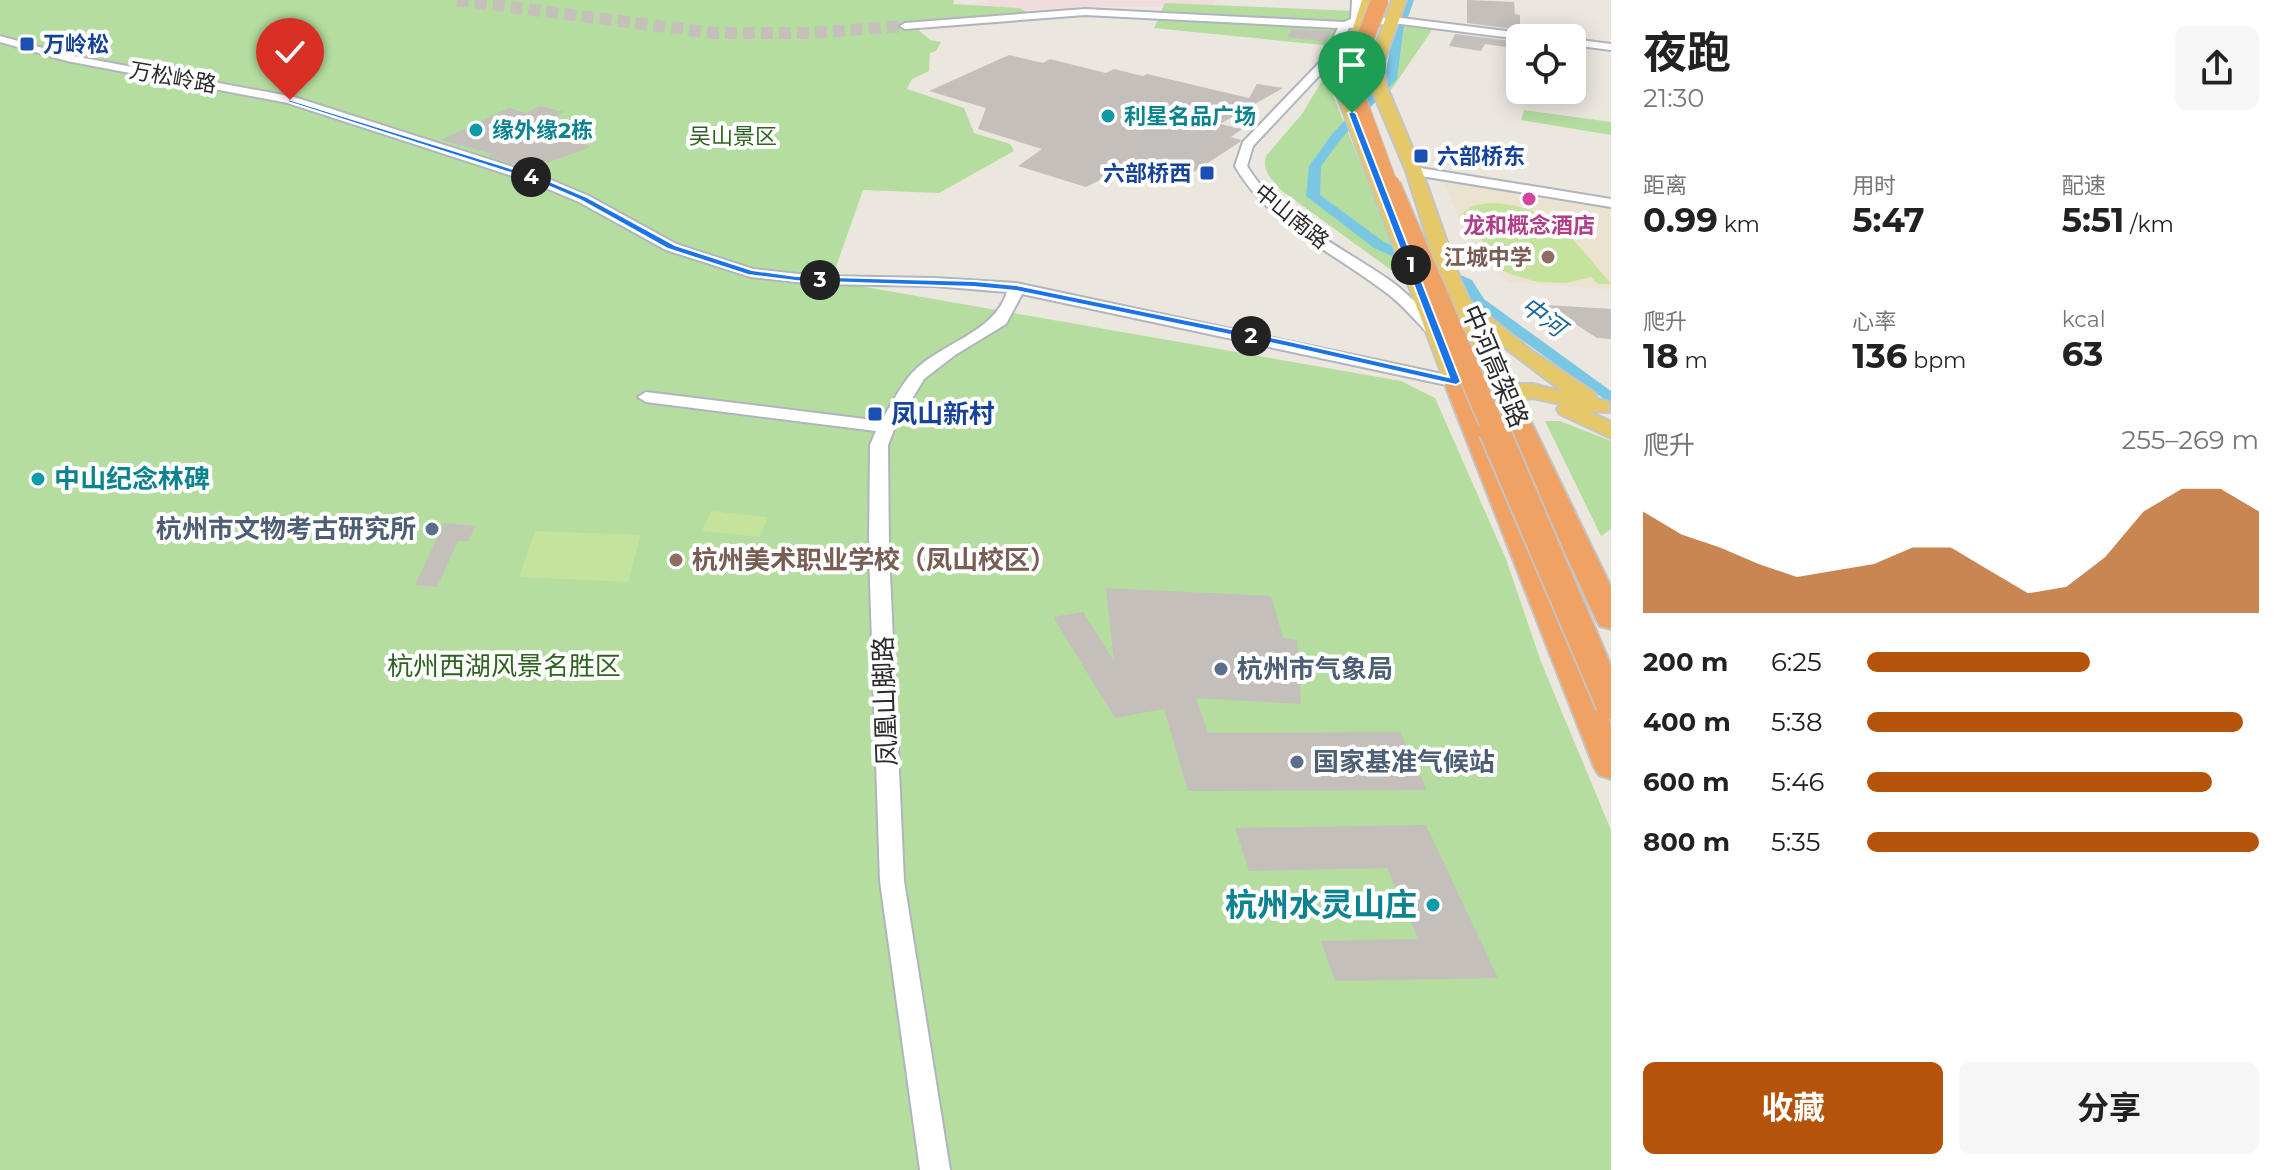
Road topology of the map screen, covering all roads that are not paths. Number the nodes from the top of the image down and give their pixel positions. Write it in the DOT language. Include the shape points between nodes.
graph roads {
  1 [pos="1357,0"];
  2 [pos="1369,0"];
  3 [pos="1399,0"];
  4 [pos="1390,10"];
  5 [pos="1364,22"];
  6 [pos="1345,25"];
  7 [pos="905,26"];
  8 [pos="1506,34"];
  9 [pos="0,39"];
  10 [pos="1586,44"];
  11 [pos="1611,47"];
  12 [pos="1419,172"];
  13 [pos="1611,203"];
  14 [pos="1016,288"];
  15 [pos="1461,302"];
  16 [pos="1438,335"];
  17 [pos="1456,382"];
  18 [pos="1503,391"];
  19 [pos="646,397"];
  20 [pos="1606,410"];
  21 [pos="886,427"];
  22 [pos="1611,431"];
  23 [pos="1611,619"];
  24 [pos="1611,661"];
  25 [pos="1611,704"];
  26 [pos="1611,767"];
  27 [pos="935,1170"];
  1 -- 6 [label="street, 中山南路" via="1356,21"];
  2 -- 5 [label="main road"];
  3 -- 4 [label="main road"];
  4 -- 5 [label="street"];
  4 -- 8 [label="street" via="1411,22"];
  4 -- 12 [label="main road" via="1376,64 1380,91"];
  4 -- 24 [label="highway, 中河高架路" via="1368,64 1368,87 1433,269"];
  4 -- 25 [label="highway, 中河高架路, bridge" via="1356,62 1353,87 1390,188"];
  5 -- 6 [label="street"];
  5 -- 16 [label="main road" via="1342,87"];
  6 -- 7 [label="street" via="1085,12"];
  6 -- 16 [label="street, 中山南路" via="1327,61 1247,145 1241,166 1262,194 1392,289"];
  9 -- 14 [label="street, 万松岭路" via="67,58 290,100 539,180 671,247 751,273"];
  10 -- 11 [label="street"];
  12 -- 13 [label="street"];
  12 -- 15 [label="main road"];
  14 -- 17 [label="street, 万松岭路"];
  14 -- 21 [label="street, 凤凰山脚路" via="1000,321 918,376"];
  15 -- 18 [label="main road"];
  15 -- 20 [label="main road" via="1525,355"];
  16 -- 17 [label="main road"];
  17 -- 18 [label="main road"];
  17 -- 26 [label="highway"];
  18 -- 20 [label="main road" via="1533,391"];
  18 -- 22 [label="main road" via="1570,409"];
  18 -- 23 [label="highway"];
  19 -- 21 [label="street"];
  21 -- 27 [label="street, 凤凰山脚路" via="878,453 879,552 892,881"];
}
